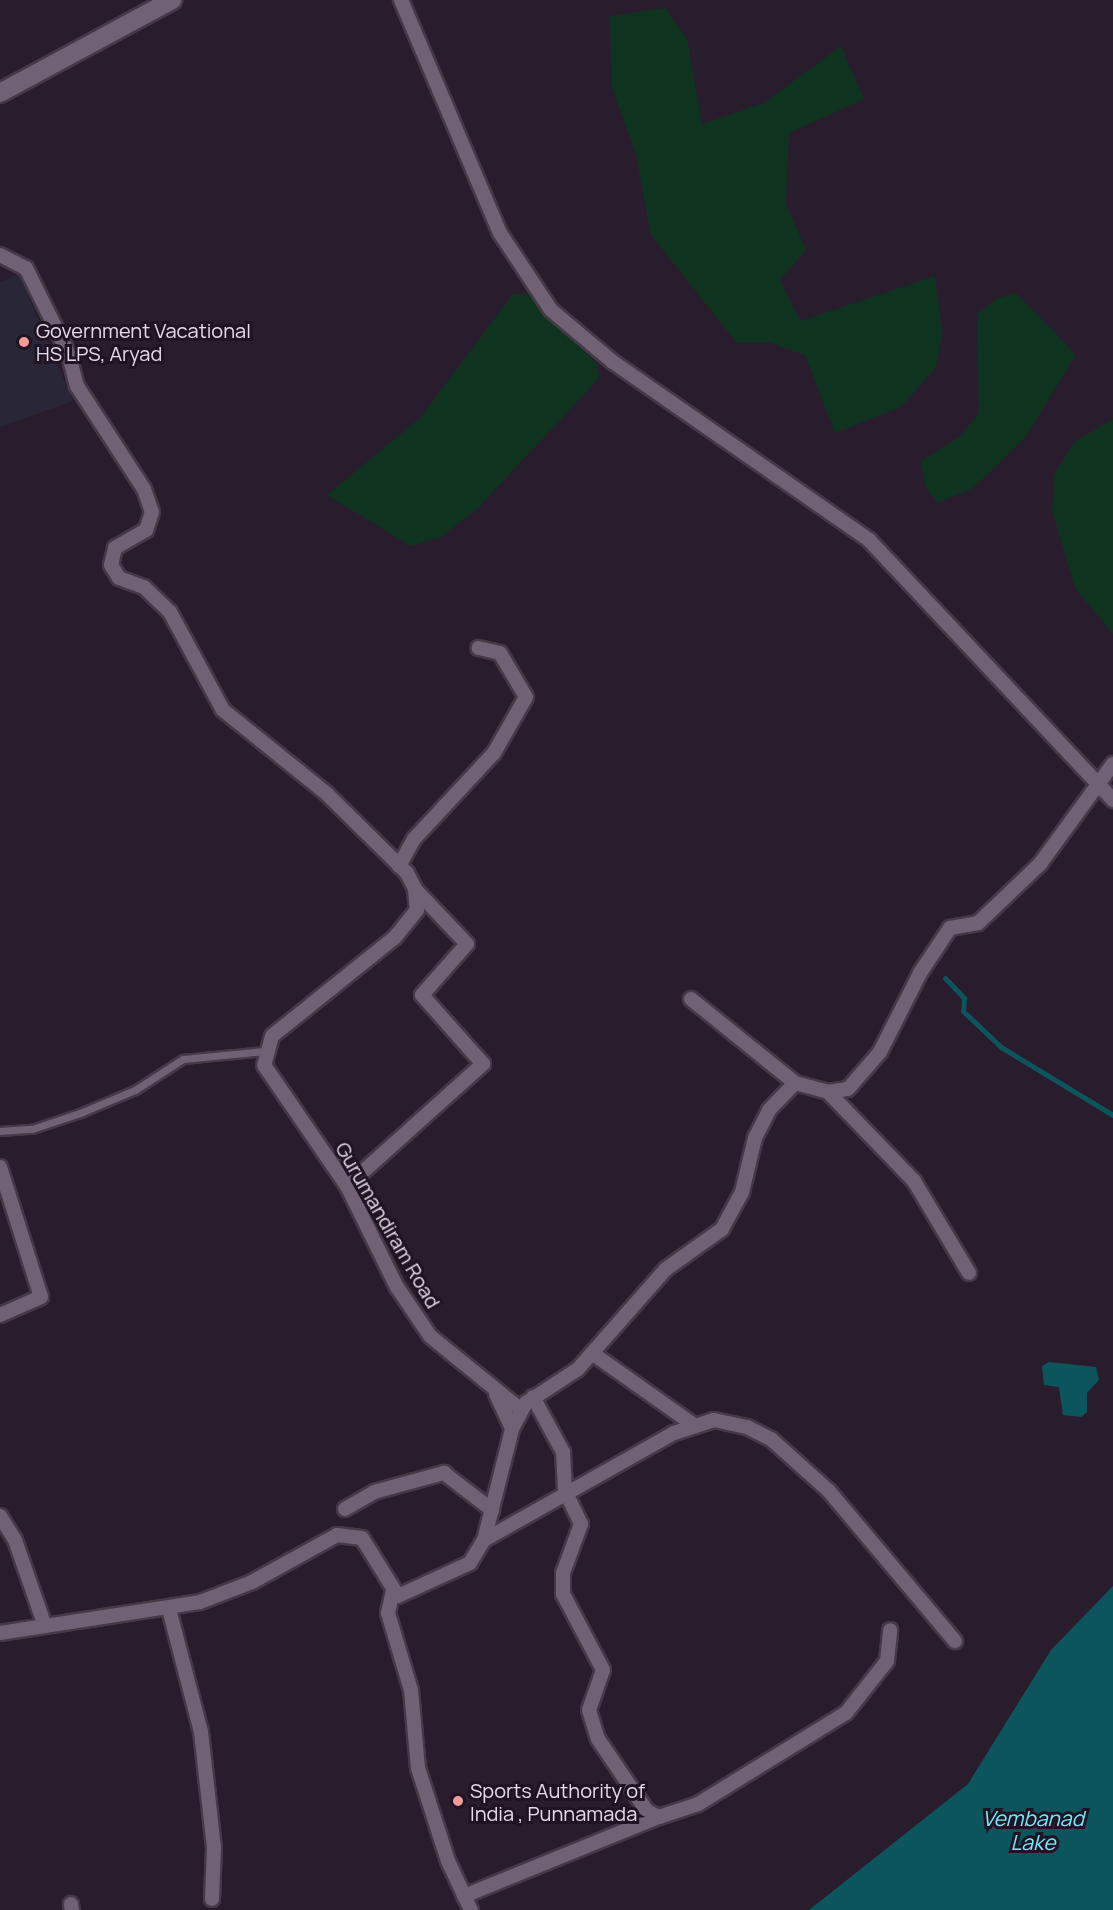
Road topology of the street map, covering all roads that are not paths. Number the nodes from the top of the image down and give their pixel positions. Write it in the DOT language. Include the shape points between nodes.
graph roads {
  1 [pos="172,0"];
  2 [pos="401,0"];
  3 [pos="0,93"];
  4 [pos="0,255"];
  5 [pos="479,648"];
  6 [pos="1113,764"];
  7 [pos="1097,781"];
  8 [pos="1113,800"];
  9 [pos="399,866"];
  10 [pos="415,889"];
  11 [pos="691,999"];
  12 [pos="265,1051"];
  13 [pos="795,1083"];
  14 [pos="828,1092"];
  15 [pos="0,1131"];
  16 [pos="0,1167"];
  17 [pos="347,1186"];
  18 [pos="969,1273"];
  19 [pos="0,1315"];
  20 [pos="592,1353"];
  21 [pos="496,1394"];
  22 [pos="533,1397"];
  23 [pos="521,1410"];
  24 [pos="695,1426"];
  25 [pos="512,1430"];
  26 [pos="565,1491"];
  27 [pos="345,1509"];
  28 [pos="492,1510"];
  29 [pos="0,1516"];
  30 [pos="15,1540"];
  31 [pos="484,1540"];
  32 [pos="0,1543"];
  33 [pos="393,1591"];
  34 [pos="169,1609"];
  35 [pos="45,1626"];
  36 [pos="890,1630"];
  37 [pos="0,1633"];
  38 [pos="955,1641"];
  39 [pos="659,1817"];
  40 [pos="464,1896"];
  41 [pos="212,1899"];
  42 [pos="471,1910"];
  1 -- 3 [label="main road"];
  2 -- 7 [label="street" via="500,233 550,310 613,362 870,540"];
  4 -- 9 [label="street" via="26,268 69,355 76,386 144,489 152,512 146,530 116,548 111,566 119,578 144,587 170,612 223,710 327,794"];
  5 -- 9 [label="street" via="500,653 526,697 494,753 414,839"];
  6 -- 7 [label="street"];
  7 -- 8 [label="street"];
  7 -- 14 [label="street" via="1040,864 978,923 950,928 920,973 880,1052 848,1089"];
  9 -- 10 [label="street"];
  10 -- 12 [label="street" via="417,910 394,938 272,1036"];
  10 -- 17 [label="street" via="466,944 422,995 483,1064"];
  11 -- 13 [label="street"];
  12 -- 15 [label="lane" via="183,1059 135,1090 80,1113 32,1129"];
  12 -- 17 [label="street, Gurumandiram Road" via="264,1065"];
  13 -- 14 [label="street"];
  13 -- 20 [label="street" via="769,1110 755,1138 742,1192 722,1229 666,1269"];
  14 -- 18 [label="street" via="914,1181"];
  16 -- 19 [label="street" via="41,1297"];
  17 -- 21 [label="street, Gurumandiram Road" via="397,1287 430,1336"];
  20 -- 22 [label="street"];
  20 -- 24 [label="street"];
  21 -- 23 [label="street, Gurumandiram Road"];
  21 -- 25 [label="street"];
  22 -- 23 [label="street"];
  22 -- 26 [label="street" via="563,1452"];
  23 -- 25 [label="street"];
  24 -- 26 [label="street"];
  24 -- 38 [label="street" via="714,1420 771,1439 829,1491"];
  25 -- 28 [label="street"];
  26 -- 31 [label="street"];
  26 -- 39 [label="street" via="581,1524 563,1573 563,1594 603,1670 589,1710 617,1769 647,1811"];
  27 -- 28 [label="street" via="374,1492 444,1473"];
  28 -- 31 [label="street"];
  29 -- 30 [label="street"];
  30 -- 32 [label="street"];
  30 -- 35 [label="street"];
  31 -- 33 [label="street" via="462,1568 408,1594"];
  33 -- 34 [label="street" via="362,1538 348,1534 236,1590"];
  33 -- 40 [label="street" via="388,1613 411,1690 418,1768"];
  34 -- 35 [label="street"];
  34 -- 41 [label="street" via="201,1732 214,1847"];
  35 -- 37 [label="street"];
  36 -- 39 [label="street" via="887,1661 846,1713 698,1804"];
  39 -- 40 [label="street"];
  40 -- 42 [label="street"];
}
